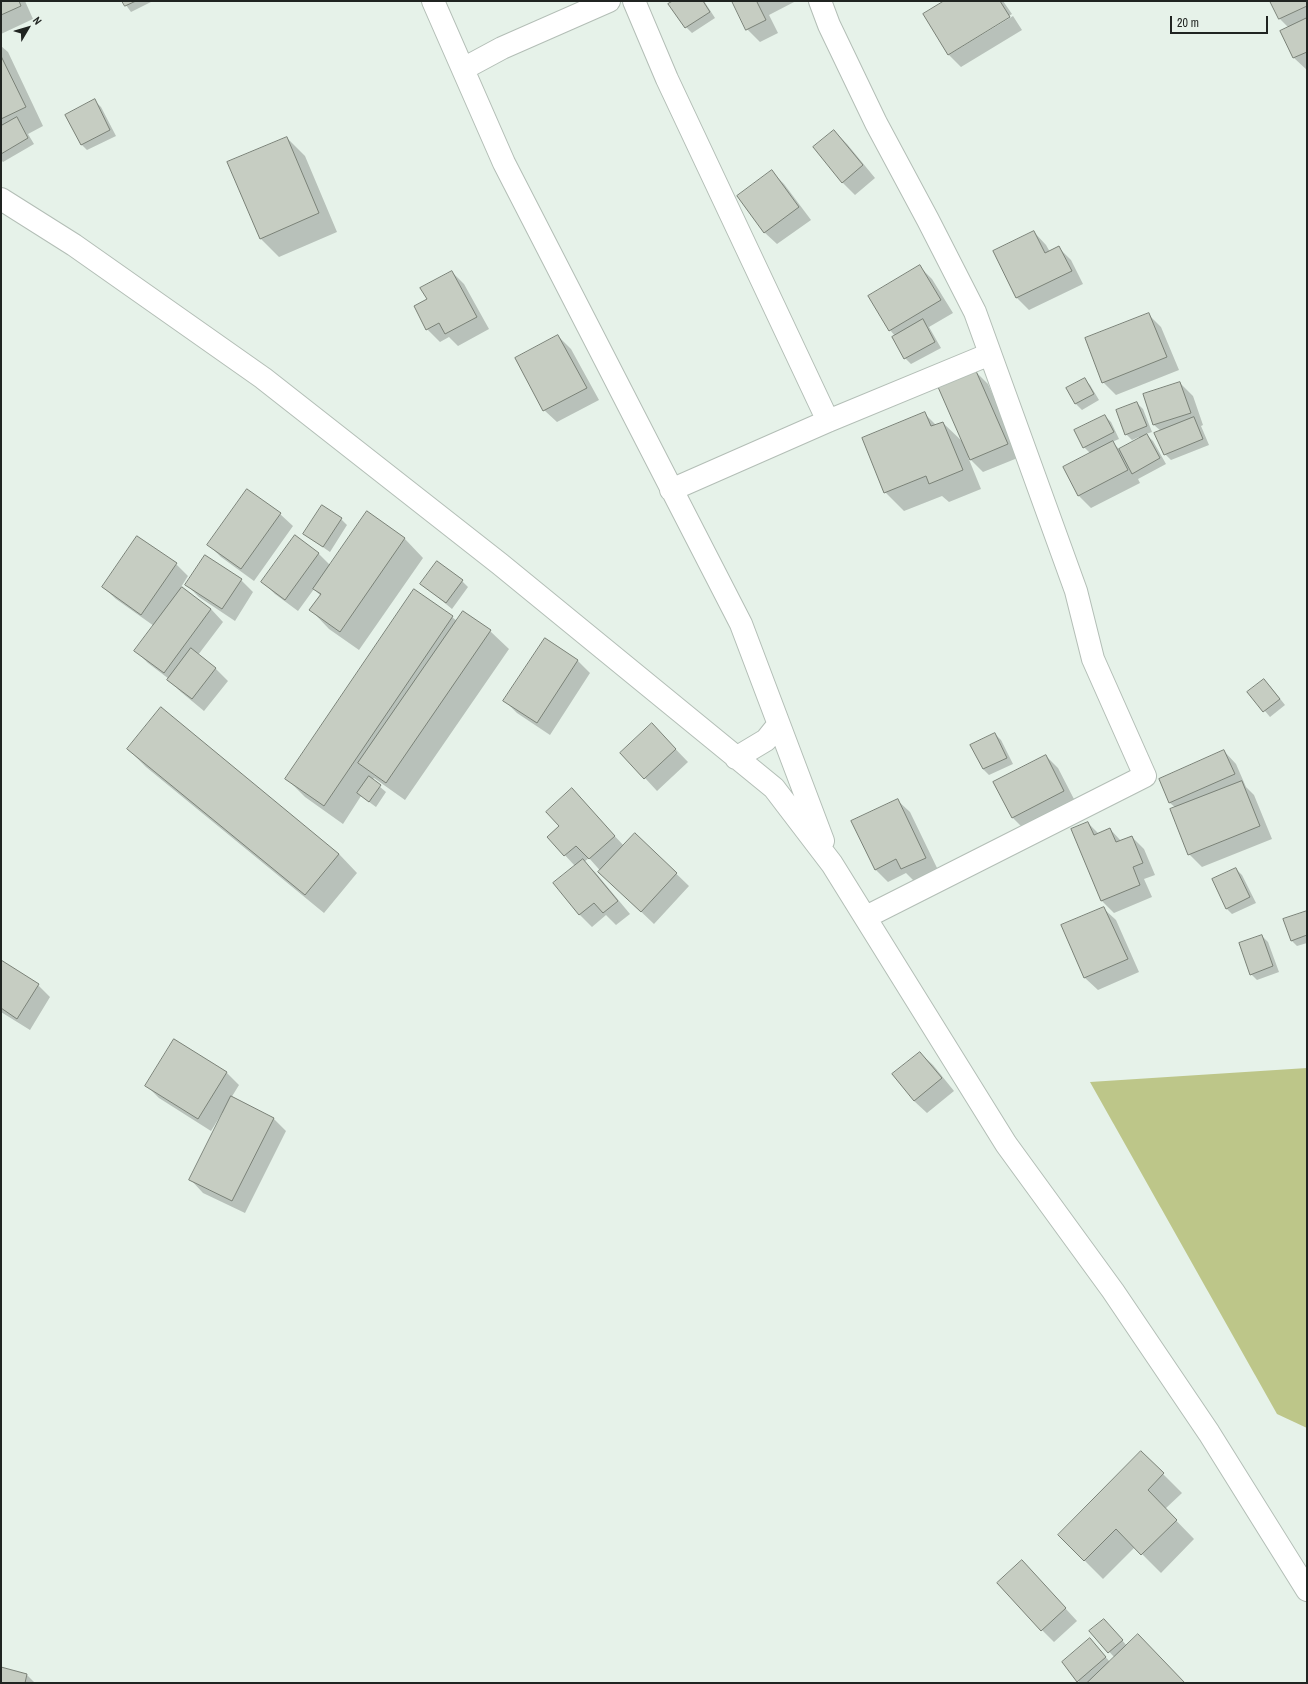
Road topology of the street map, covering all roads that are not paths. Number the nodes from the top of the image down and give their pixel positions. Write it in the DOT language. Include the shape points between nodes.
graph roads {
  1 [pos="433,1"];
  2 [pos="608,1"];
  3 [pos="634,1"];
  4 [pos="820,1"];
  5 [pos="463,69"];
  6 [pos="1,199"];
  7 [pos="990,354"];
  8 [pos="828,421"];
  9 [pos="671,490"];
  10 [pos="778,725"];
  11 [pos="736,758"];
  12 [pos="832,864"];
  13 [pos="866,917"];
  14 [pos="1307,1590"];
  1 -- 5 [label="street"];
  2 -- 5 [label="street" via="502,48"];
  3 -- 8 [label="street" via="677,101"];
  4 -- 7 [label="street" via="876,123 975,312"];
  5 -- 9 [label="street" via="504,163"];
  6 -- 11 [label="street" via="74,245 263,378 500,564"];
  7 -- 8 [label="street"];
  7 -- 13 [label="street" via="1076,590 1093,659 1145,776"];
  8 -- 9 [label="street"];
  9 -- 10 [label="street" via="740,624"];
  10 -- 11 [label="street" via="766,740"];
  10 -- 12 [label="street"];
  11 -- 12 [label="street" via="774,788"];
  12 -- 13 [label="street"];
  13 -- 14 [label="street" via="1006,1144 1113,1291 1209,1433"];
}
